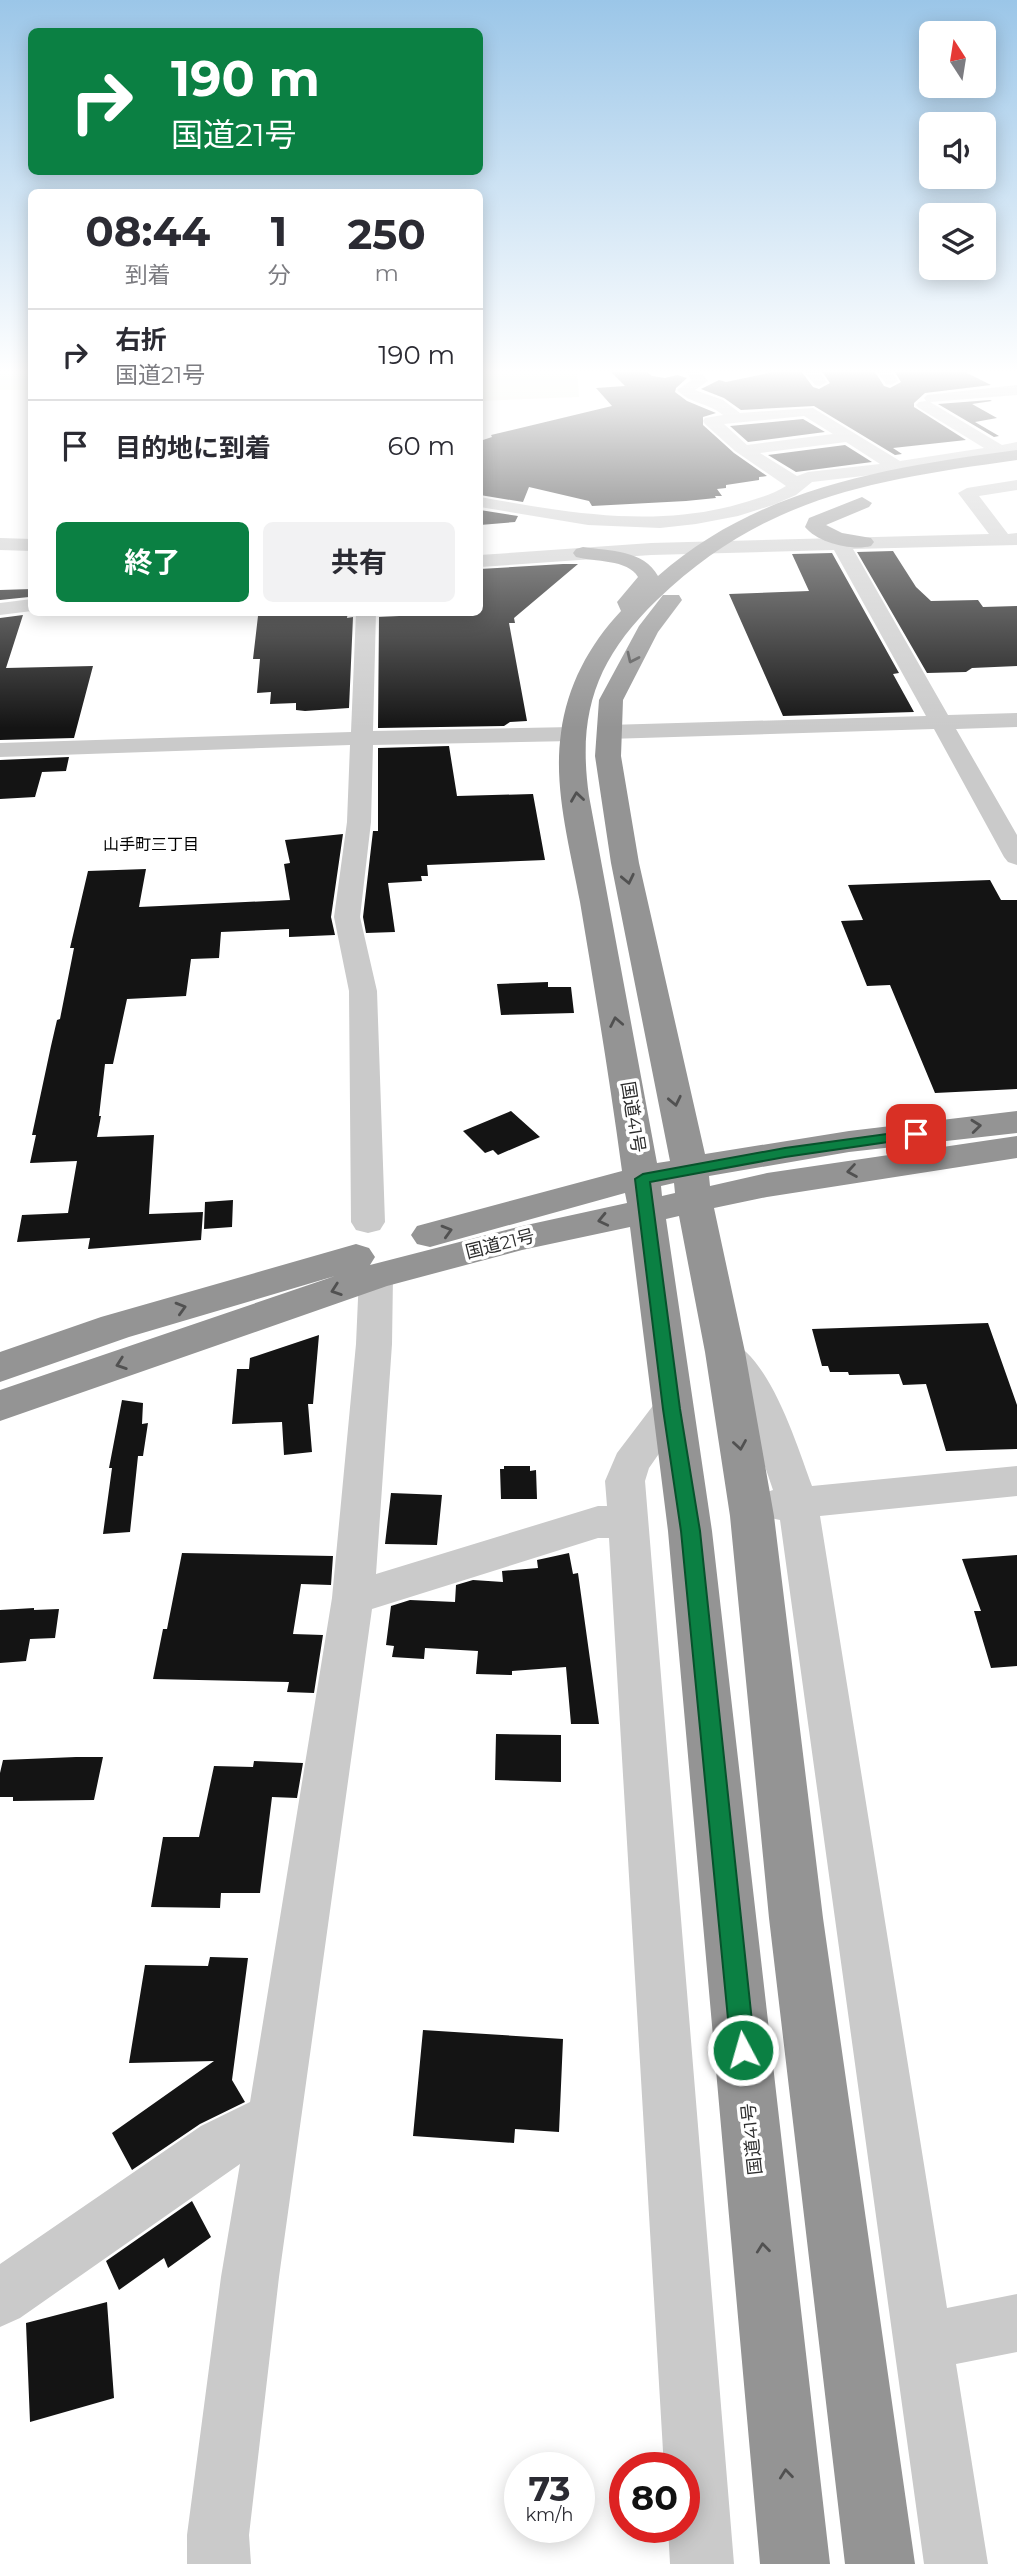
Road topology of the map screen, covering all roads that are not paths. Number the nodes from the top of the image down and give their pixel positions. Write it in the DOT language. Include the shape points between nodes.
graph roads {
  1 [pos="792,489"];
  2 [pos="846,489"];
  3 [pos="905,489"];
  4 [pos="994,489"];
  5 [pos="873,497"];
  6 [pos="483,503"];
  7 [pos="28,533"];
  8 [pos="760,536"];
  9 [pos="1010,539"];
  10 [pos="839,542"];
  11 [pos="864,542"];
  12 [pos="15,545"];
  13 [pos="583,554"];
  14 [pos="483,561"];
  15 [pos="28,606"];
  16 [pos="0,609"];
  17 [pos="628,615"];
  18 [pos="366,616"];
  19 [pos="1017,720"];
  20 [pos="940,722"];
  21 [pos="591,733"];
  22 [pos="362,738"];
  23 [pos="0,750"];
  24 [pos="1017,857"];
  25 [pos="1017,1122"];
  26 [pos="1017,1147"];
  27 [pos="692,1184"];
  28 [pos="645,1194"];
  29 [pos="368,1222"];
  30 [pos="376,1276"];
  31 [pos="0,1367"];
  32 [pos="0,1406"];
  33 [pos="671,1409"];
  34 [pos="1017,1481"];
  35 [pos="775,1509"];
  36 [pos="629,1521"];
  37 [pos="353,1598"];
  38 [pos="276,2117"];
  39 [pos="0,2298"];
  40 [pos="1017,2323"];
  41 [pos="922,2342"];
  42 [pos="794,2553"];
  43 [pos="879,2559"];
  44 [pos="219,2564"];
  45 [pos="702,2564"];
  46 [pos="956,2564"];
  1 -- 6 [label="street" via="765,502 674,523 584,521"];
  2 -- 8 [label="highway, 国道41号" via="745,523"];
  3 -- 5 [label="highway, 国道41号"];
  4 -- 9 [label="street" via="967,493"];
  5 -- 8 [label="highway, 国道41号"];
  5 -- 11 [label="highway" via="825,517 814,527 837,538"];
  7 -- 12 [label="street"];
  8 -- 10 [label="street"];
  8 -- 13 [label="street"];
  8 -- 17 [label="highway, 国道41号" via="671,574"];
  8 -- 21 [label="highway, 国道41号, one-way" via="711,567 658,615"];
  9 -- 11 [label="street"];
  10 -- 11 [label="street"];
  10 -- 20 [label="street"];
  13 -- 14 [label="street"];
  13 -- 17 [label="highway" via="643,566 649,578 628,602"];
  15 -- 16 [label="street"];
  17 -- 21 [label="highway, 国道41号" via="597,654 580,697"];
  18 -- 22 [label="street"];
  19 -- 20 [label="street"];
  20 -- 21 [label="street"];
  20 -- 24 [label="street"];
  21 -- 22 [label="street"];
  21 -- 27 [label="highway, 国道41号, one-way" via="611,784"];
  28 -- 21 [label="highway, 国道41号, one-way" via="573,765"];
  22 -- 23 [label="street"];
  22 -- 29 [label="street" via="359,822 347,917 363,991"];
  27 -- 25 [label="highway, 国道21号, one-way" via="785,1152"];
  26 -- 27 [label="highway, 国道21号, one-way" via="856,1170"];
  27 -- 28 [label="highway, 国道21号"];
  27 -- 35 [label="highway, 国道41号, one-way" via="725,1352"];
  28 -- 30 [label="highway, 国道21号, one-way"];
  31 -- 28 [label="highway, 国道21号, one-way" via="128,1323 573,1194"];
  28 -- 33 [label="highway, 国道41号"];
  30 -- 32 [label="highway, 国道21号, one-way"];
  30 -- 37 [label="street"];
  33 -- 36 [label="street" via="631,1463 625,1481"];
  42 -- 33 [label="highway, 国道41号, one-way" via="691,1531"];
  34 -- 35 [label="street"];
  35 -- 41 [label="street"];
  35 -- 43 [label="highway, 国道41号" via="796,1918"];
  36 -- 37 [label="street" via="598,1522"];
  36 -- 45 [label="street"];
  37 -- 38 [label="street"];
  38 -- 39 [label="street" via="220,2145"];
  38 -- 44 [label="street" via="248,2290 218,2535"];
  40 -- 41 [label="street"];
  41 -- 46 [label="street"];
}
